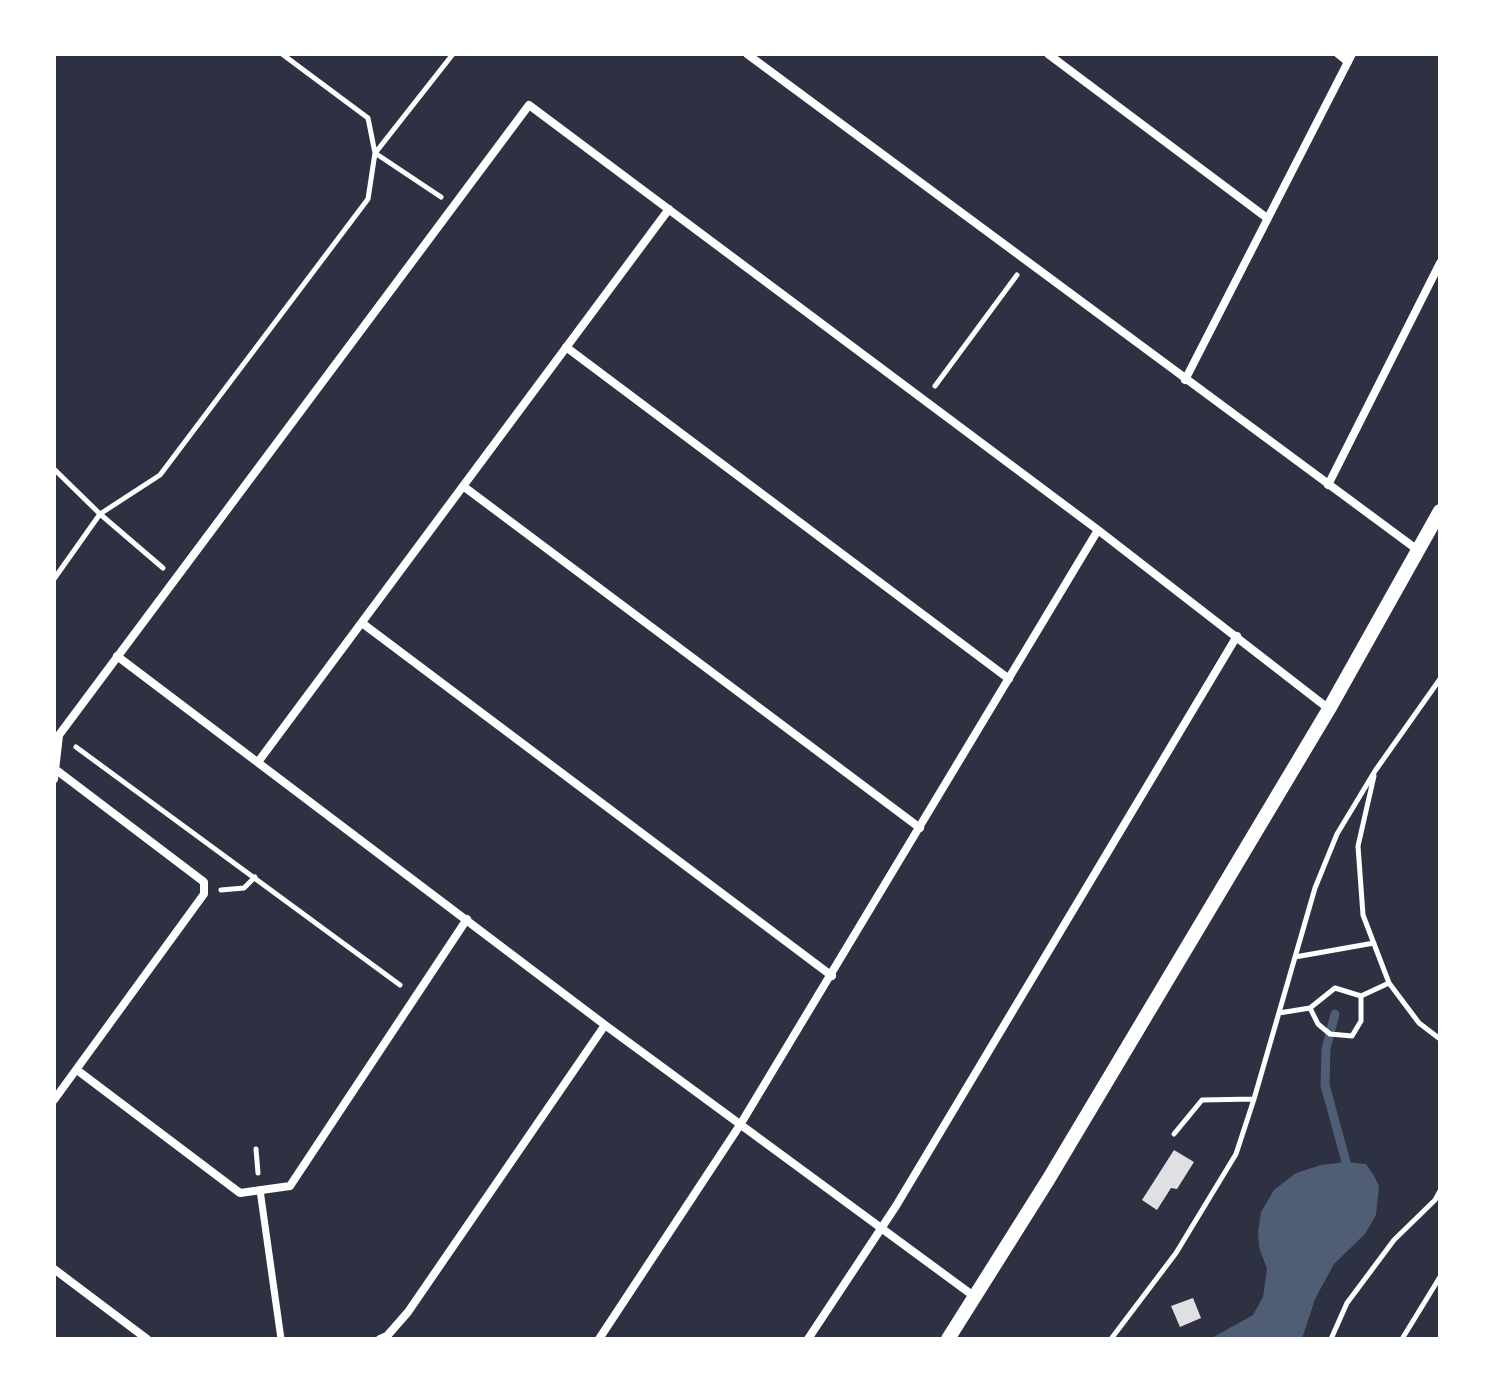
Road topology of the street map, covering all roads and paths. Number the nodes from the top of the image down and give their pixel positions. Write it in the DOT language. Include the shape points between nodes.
graph roads {
  1 [pos="282,54"];
  2 [pos="453,54"];
  3 [pos="747,54"];
  4 [pos="1048,54"];
  5 [pos="1338,54"];
  6 [pos="1350,58"];
  7 [pos="375,153"];
  8 [pos="454,205"];
  9 [pos="669,209"];
  10 [pos="1267,218"];
  11 [pos="1027,262"];
  12 [pos="1440,263"];
  13 [pos="566,347"];
  14 [pos="1185,380"];
  15 [pos="925,400"];
  16 [pos="54,469"];
  17 [pos="1328,485"];
  18 [pos="463,486"];
  19 [pos="1440,511"];
  20 [pos="100,514"];
  21 [pos="1098,530"];
  22 [pos="1419,551"];
  23 [pos="175,578"];
  24 [pos="54,579"];
  25 [pos="362,623"];
  26 [pos="1237,636"];
  27 [pos="117,656"];
  28 [pos="1009,679"];
  29 [pos="1440,679"];
  30 [pos="1329,709"];
  31 [pos="59,735"];
  32 [pos="258,762"];
  33 [pos="55,769"];
  34 [pos="1375,771"];
  35 [pos="54,779"];
  36 [pos="920,828"];
  37 [pos="255,877"];
  38 [pos="204,888"];
  39 [pos="467,919"];
  40 [pos="1374,943"];
  41 [pos="1295,957"];
  42 [pos="832,976"];
  43 [pos="1389,983"];
  44 [pos="414,996"];
  45 [pos="1361,996"];
  46 [pos="1310,1008"];
  47 [pos="1279,1013"];
  48 [pos="605,1025"];
  49 [pos="1440,1039"];
  50 [pos="77,1070"];
  51 [pos="1254,1099"];
  52 [pos="54,1100"];
  53 [pos="740,1125"];
  54 [pos="1174,1134"];
  55 [pos="260,1190"];
  56 [pos="1440,1191"];
  57 [pos="882,1228"];
  58 [pos="54,1269"];
  59 [pos="1440,1277"];
  60 [pos="975,1297"];
  61 [pos="147,1339"];
  62 [pos="281,1339"];
  63 [pos="380,1339"];
  64 [pos="599,1339"];
  65 [pos="808,1339"];
  66 [pos="948,1339"];
  67 [pos="1111,1339"];
  68 [pos="1331,1339"];
  69 [pos="1402,1339"];
  1 -- 7 [label="path" via="368,118"];
  2 -- 7 [label="path"];
  3 -- 11 [label="street"];
  4 -- 10 [label="street"];
  5 -- 6 [label="street"];
  6 -- 10 [label="street"];
  7 -- 8 [label="path"];
  7 -- 20 [label="path" via="368,199 160,475"];
  8 -- 9 [label="street" via="529,105"];
  8 -- 23 [label="street"];
  9 -- 13 [label="street"];
  9 -- 15 [label="street"];
  10 -- 14 [label="street"];
  11 -- 14 [label="street"];
  11 -- 15 [label="path"];
  12 -- 17 [label="street"];
  13 -- 18 [label="street"];
  13 -- 28 [label="street"];
  14 -- 17 [label="street"];
  15 -- 21 [label="street"];
  16 -- 20 [label="path"];
  17 -- 22 [label="street"];
  18 -- 25 [label="street"];
  18 -- 36 [label="street"];
  19 -- 22 [label="street"];
  20 -- 23 [label="path"];
  20 -- 24 [label="path"];
  21 -- 26 [label="street"];
  21 -- 28 [label="street"];
  22 -- 30 [label="street"];
  23 -- 27 [label="street"];
  25 -- 32 [label="street"];
  25 -- 42 [label="street"];
  26 -- 30 [label="street"];
  26 -- 57 [label="street"];
  27 -- 31 [label="street"];
  27 -- 32 [label="street"];
  28 -- 36 [label="street"];
  29 -- 34 [label="path"];
  30 -- 60 [label="street"];
  31 -- 33 [label="street"];
  31 -- 37 [label="path"];
  32 -- 39 [label="street"];
  33 -- 35 [label="street"];
  33 -- 38 [label="street" via="204,882"];
  34 -- 40 [label="path" via="1358,846 1363,915"];
  34 -- 41 [label="path" via="1337,834"];
  36 -- 42 [label="street"];
  37 -- 38 [label="path" via="244,888"];
  37 -- 44 [label="path"];
  38 -- 50 [label="street"];
  39 -- 44 [label="street"];
  39 -- 48 [label="street"];
  40 -- 41 [label="path"];
  40 -- 43 [label="path"];
  41 -- 47 [label="path"];
  42 -- 53 [label="street"];
  43 -- 45 [label="path"];
  43 -- 49 [label="path" via="1419,1023"];
  44 -- 55 [label="street" via="290,1186"];
  45 -- 46 [label="path" via="1335,988"];
  45 -- 46 [label="path" via="1361,1021 1352,1036 1330,1034"];
  46 -- 47 [label="path"];
  47 -- 51 [label="path"];
  48 -- 53 [label="street"];
  48 -- 63 [label="street" via="408,1312"];
  50 -- 52 [label="street"];
  50 -- 55 [label="street" via="240,1193"];
  51 -- 54 [label="path" via="1202,1100"];
  51 -- 67 [label="path" via="1236,1154 1176,1253"];
  53 -- 57 [label="street"];
  53 -- 64 [label="street"];
  55 -- 62 [label="street"];
  56 -- 68 [label="path" via="1394,1240 1347,1303"];
  57 -- 60 [label="street"];
  57 -- 65 [label="street"];
  58 -- 61 [label="street"];
  59 -- 69 [label="path"];
  60 -- 66 [label="street"];
}
